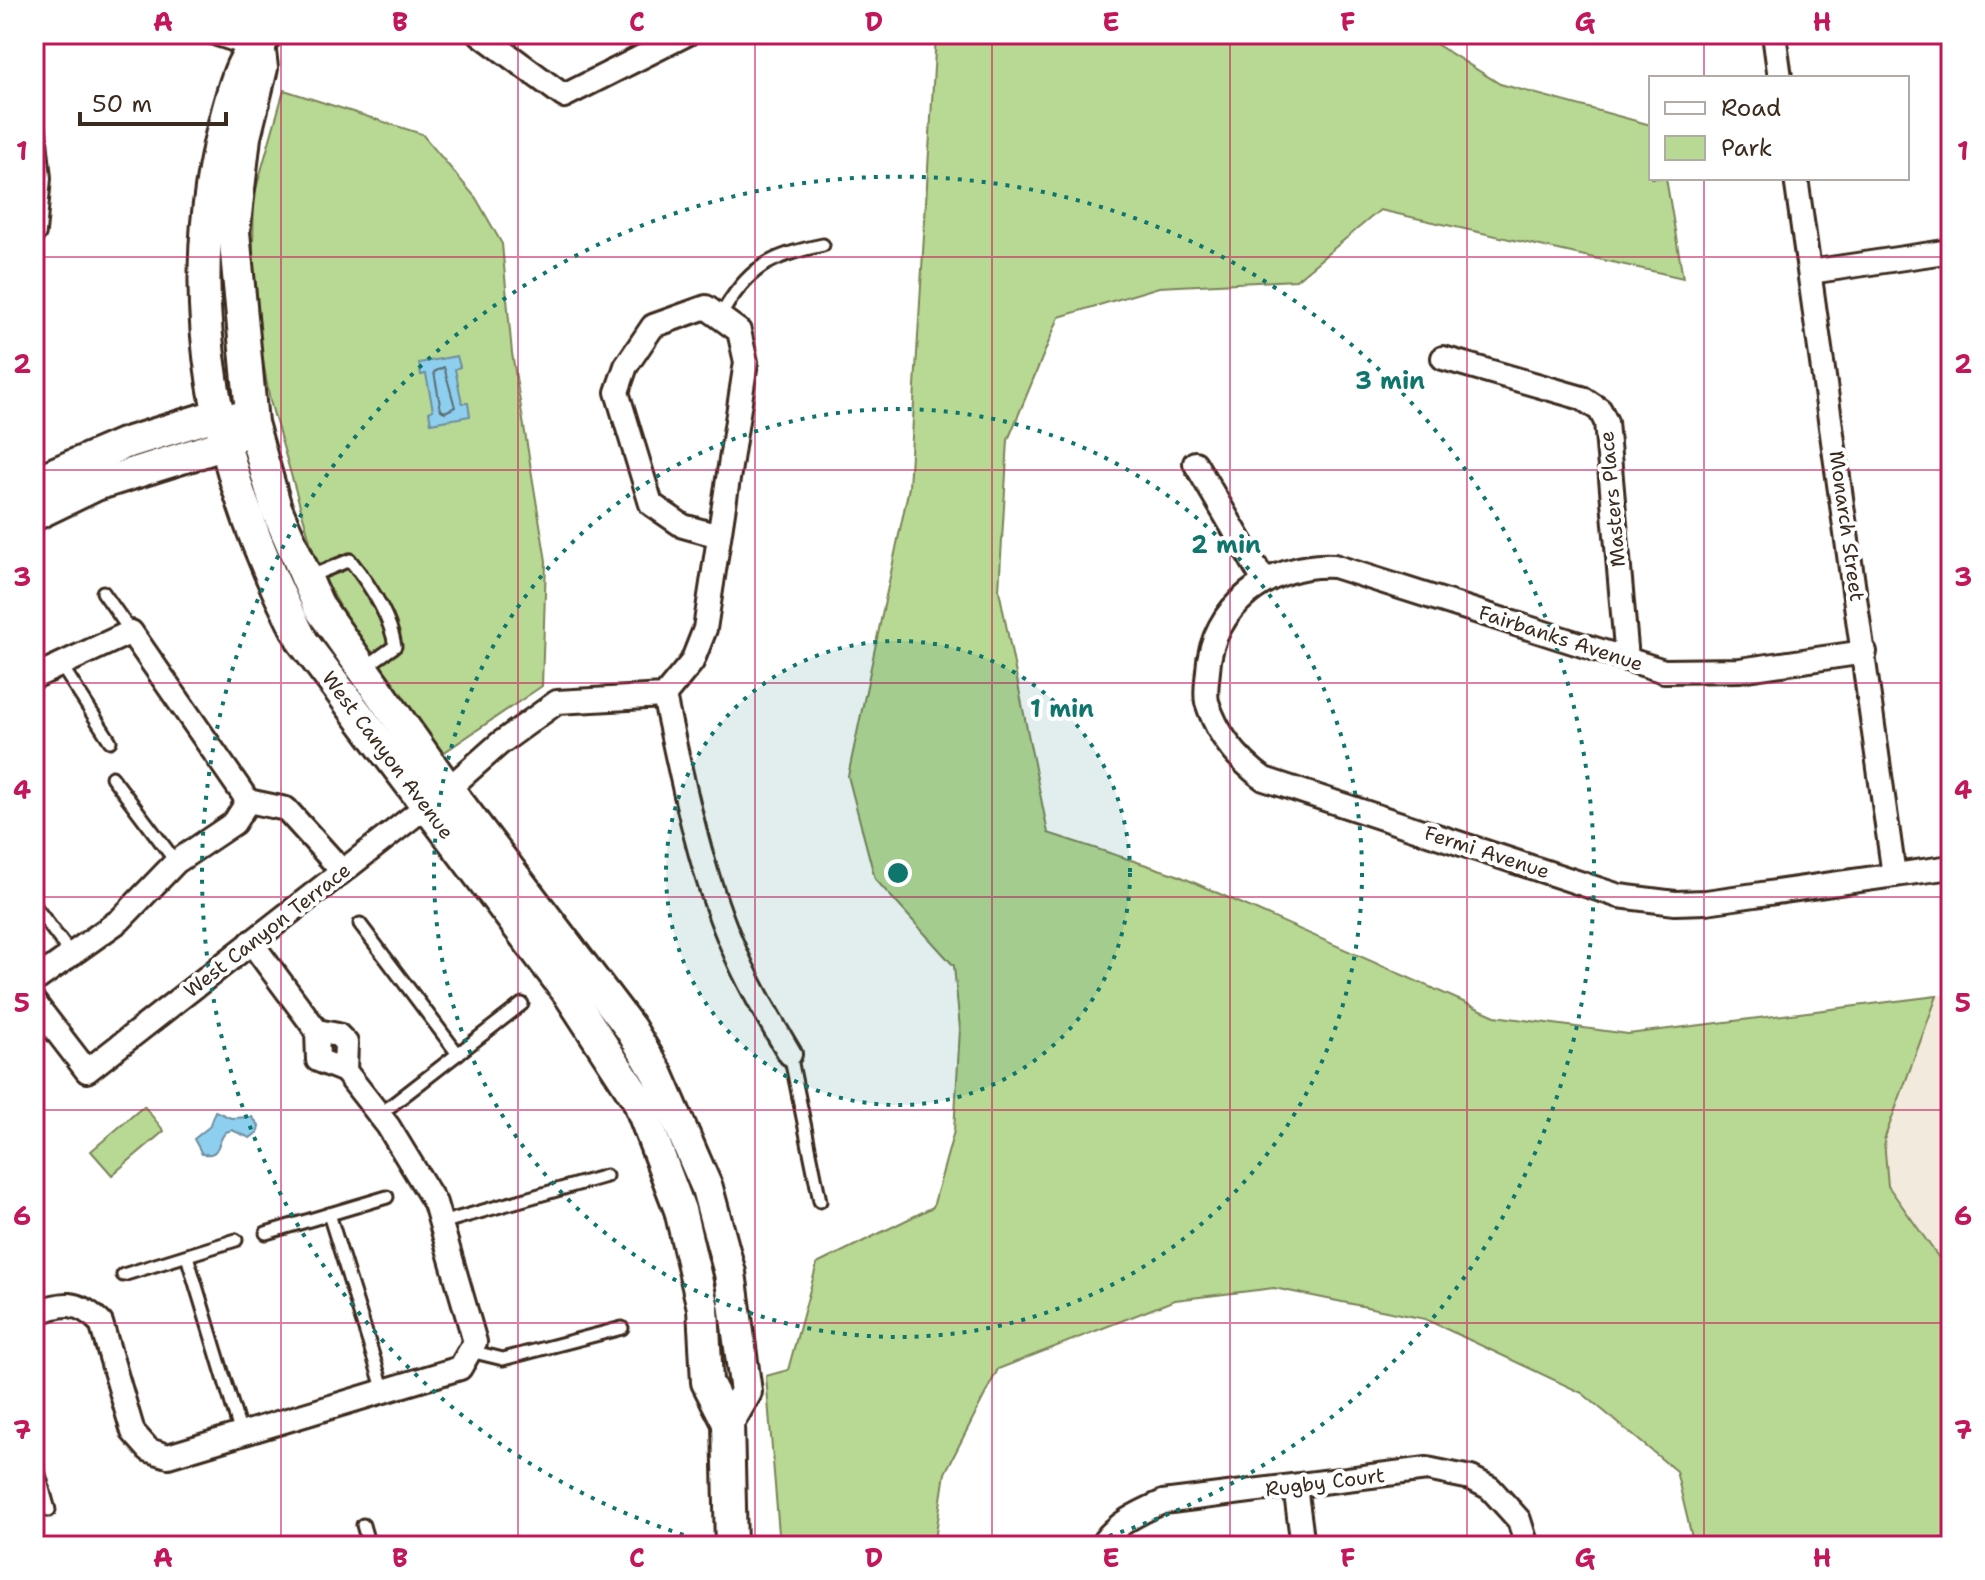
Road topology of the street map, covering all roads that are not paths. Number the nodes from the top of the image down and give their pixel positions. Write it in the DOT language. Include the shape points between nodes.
graph roads {
  1 [pos="217,34"];
  2 [pos="480,34"];
  3 [pos="687,34"];
  4 [pos="1774,34"];
  5 [pos="263,41"];
  6 [pos="1780,76"];
  7 [pos="34,131"];
  8 [pos="1796,180"];
  9 [pos="34,232"];
  10 [pos="823,245"];
  11 [pos="1951,251"];
  12 [pos="1810,272"];
  13 [pos="720,317"];
  14 [pos="1443,358"];
  15 [pos="216,415"];
  16 [pos="252,423"];
  17 [pos="223,445"];
  18 [pos="1195,463"];
  19 [pos="34,482"];
  20 [pos="34,515"];
  21 [pos="719,536"];
  22 [pos="306,578"];
  23 [pos="1264,581"];
  24 [pos="103,592"];
  25 [pos="131,632"];
  26 [pos="1865,652"];
  27 [pos="1627,659"];
  28 [pos="61,665"];
  29 [pos="363,668"];
  30 [pos="34,677"];
  31 [pos="664,696"];
  32 [pos="110,741"];
  33 [pos="112,777"];
  34 [pos="436,798"];
  35 [pos="248,801"];
  36 [pos="176,862"];
  37 [pos="1951,867"];
  38 [pos="342,871"];
  39 [pos="1894,875"];
  40 [pos="34,905"];
  41 [pos="360,924"];
  42 [pos="251,942"];
  43 [pos="70,953"];
  44 [pos="34,981"];
  45 [pos="34,1002"];
  46 [pos="522,1004"];
  47 [pos="458,1054"];
  48 [pos="790,1054"];
  49 [pos="379,1115"];
  50 [pos="606,1176"];
  51 [pos="387,1197"];
  52 [pos="820,1201"];
  53 [pos="329,1214"];
  54 [pos="441,1223"];
  55 [pos="266,1233"];
  56 [pos="236,1240"];
  57 [pos="187,1256"];
  58 [pos="123,1275"];
  59 [pos="34,1288"];
  60 [pos="37,1313"];
  61 [pos="622,1328"];
  62 [pos="470,1351"];
  63 [pos="384,1391"];
  64 [pos="241,1434"];
  65 [pos="34,1456"];
  66 [pos="1295,1486"];
  67 [pos="49,1510"];
  68 [pos="363,1525"];
  69 [pos="369,1546"];
  70 [pos="731,1546"];
  71 [pos="1101,1546"];
  72 [pos="1303,1546"];
  73 [pos="1527,1546"];
  1 -- 5 [label="street"];
  2 -- 3 [label="street" via="564,96"];
  4 -- 6 [label="street"];
  5 -- 15 [label="street, West Canyon Avenue" via="244,62 228,108 210,206 206,306"];
  5 -- 16 [label="street, West Canyon Avenue" via="234,232"];
  7 -- 9 [label="street" via="39,178"];
  8 -- 12 [label="street, Monarch Street"];
  10 -- 13 [label="lane" via="782,254 749,273"];
  11 -- 12 [label="street"];
  12 -- 26 [label="street, Monarch Street"];
  13 -- 21 [label="street" via="739,331 746,362"];
  13 -- 21 [label="street" via="706,307 653,326 626,366 617,392 651,504 683,526"];
  14 -- 27 [label="street, Masters Place" via="1582,398 1600,410 1606,422"];
  15 -- 16 [label="street"];
  15 -- 17 [label="street, West Canyon Avenue"];
  15 -- 19 [label="street" via="110,449"];
  16 -- 17 [label="street"];
  16 -- 22 [label="street, West Canyon Avenue" via="276,508"];
  17 -- 20 [label="street" via="96,485"];
  17 -- 34 [label="street, West Canyon Avenue" via="269,577 303,642"];
  18 -- 23 [label="street"];
  21 -- 31 [label="street" via="705,629 692,662"];
  22 -- 29 [label="street, West Canyon Avenue" via="319,607"];
  22 -- 29 [label="lane" via="350,560 368,582 395,646"];
  23 -- 27 [label="street, Fairbanks Avenue" via="1312,565 1334,566"];
  23 -- 39 [label="street, Fermi Avenue" via="1222,619 1209,656 1206,699 1226,741 1264,779 1619,896 1706,902"];
  24 -- 25 [label="lane"];
  25 -- 28 [label="street"];
  25 -- 35 [label="street"];
  26 -- 27 [label="street, Fairbanks Avenue" via="1740,670 1664,671"];
  26 -- 39 [label="street, Monarch Street"];
  28 -- 30 [label="street"];
  28 -- 32 [label="lane"];
  29 -- 34 [label="street, West Canyon Avenue"];
  31 -- 34 [label="street, West Canyon Terrace" via="557,702"];
  31 -- 48 [label="street" via="688,801 729,938"];
  33 -- 36 [label="lane"];
  34 -- 38 [label="street, West Canyon Terrace"];
  34 -- 70 [label="street, West Canyon Avenue" via="638,1100 680,1210 703,1308 707,1382 728,1423"];
  35 -- 36 [label="street" via="234,823"];
  35 -- 38 [label="street" via="286,809"];
  36 -- 43 [label="street" via="120,920"];
  37 -- 39 [label="street, Fermi Avenue"];
  38 -- 42 [label="street, West Canyon Terrace"];
  40 -- 43 [label="lane"];
  41 -- 47 [label="lane"];
  42 -- 45 [label="street, West Canyon Terrace" via="87,1071"];
  42 -- 49 [label="street" via="317,1031 318,1060 345,1071"];
  43 -- 44 [label="street"];
  46 -- 47 [label="lane"];
  47 -- 49 [label="lane"];
  48 -- 52 [label="lane"];
  49 -- 54 [label="street" via="435,1203"];
  50 -- 54 [label="lane"];
  51 -- 53 [label="lane"];
  53 -- 55 [label="lane"];
  53 -- 63 [label="lane"];
  54 -- 62 [label="street" via="475,1342"];
  56 -- 57 [label="lane"];
  57 -- 58 [label="lane"];
  57 -- 64 [label="lane"];
  59 -- 60 [label="lane"];
  60 -- 64 [label="street" via="62,1302 88,1311 101,1323 133,1432 149,1450 168,1456"];
  61 -- 62 [label="lane" via="503,1359"];
  62 -- 63 [label="street" via="460,1368"];
  63 -- 64 [label="street"];
  65 -- 67 [label="lane"];
  66 -- 71 [label="street, Rugby Court" via="1163,1502 1135,1515"];
  66 -- 72 [label="street"];
  66 -- 73 [label="street, Rugby Court" via="1427,1469 1471,1478 1490,1488 1519,1520"];
  68 -- 69 [label="lane"];
}
